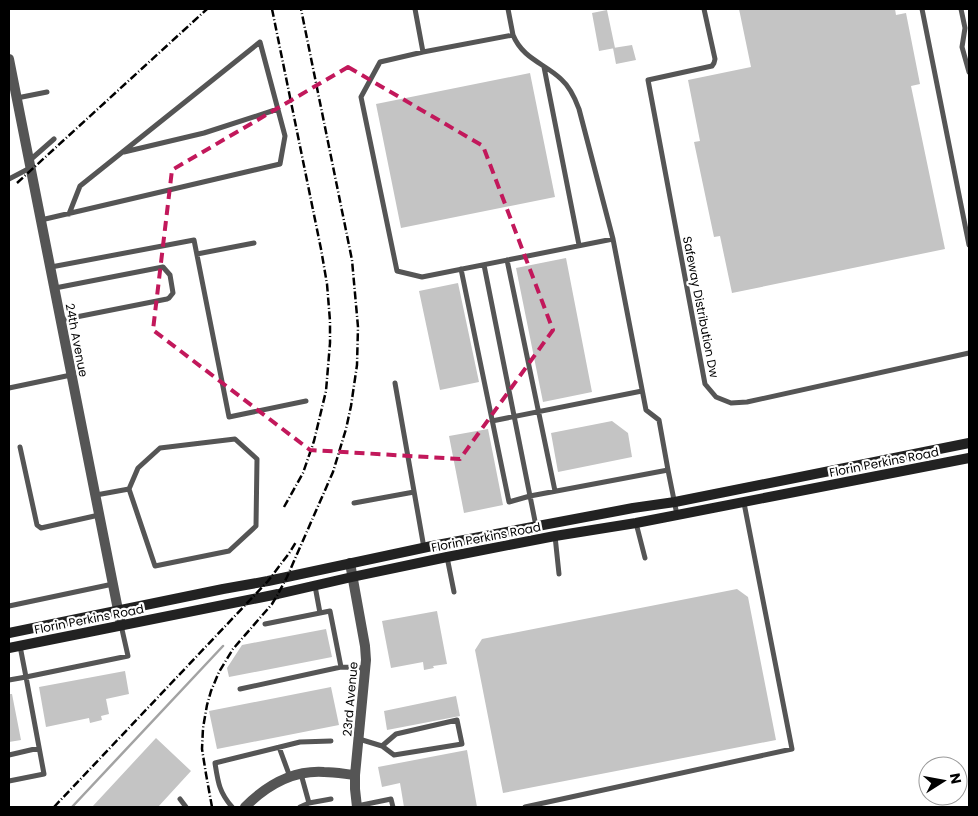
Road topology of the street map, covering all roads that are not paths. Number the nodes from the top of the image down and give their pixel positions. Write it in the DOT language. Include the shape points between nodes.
graph roads {
  1 [pos="415,9"];
  2 [pos="508,9"];
  3 [pos="704,9"];
  4 [pos="922,9"];
  5 [pos="960,9"];
  6 [pos="513,34"];
  7 [pos="423,52"];
  8 [pos="9,59"];
  9 [pos="544,67"];
  10 [pos="969,72"];
  11 [pos="10,74"];
  12 [pos="47,92"];
  13 [pos="17,98"];
  14 [pos="278,108"];
  15 [pos="54,139"];
  16 [pos="123,152"];
  17 [pos="30,164"];
  18 [pos="9,179"];
  19 [pos="69,214"];
  20 [pos="41,220"];
  21 [pos="612,239"];
  22 [pos="254,243"];
  23 [pos="969,245"];
  24 [pos="579,246"];
  25 [pos="196,254"];
  26 [pos="507,260"];
  27 [pos="484,264"];
  28 [pos="50,267"];
  29 [pos="461,269"];
  30 [pos="54,288"];
  31 [pos="60,321"];
  32 [pos="969,353"];
  33 [pos="71,375"];
  34 [pos="395,384"];
  35 [pos="9,388"];
  36 [pos="642,391"];
  37 [pos="306,401"];
  38 [pos="539,412"];
  39 [pos="515,416"];
  40 [pos="492,421"];
  41 [pos="969,443"];
  42 [pos="20,447"];
  43 [pos="969,458"];
  44 [pos="668,470"];
  45 [pos="129,489"];
  46 [pos="555,491"];
  47 [pos="414,492"];
  48 [pos="96,495"];
  49 [pos="530,496"];
  50 [pos="675,502"];
  51 [pos="354,503"];
  52 [pos="744,503"];
  53 [pos="100,515"];
  54 [pos="677,515"];
  55 [pos="636,524"];
  56 [pos="536,526"];
  57 [pos="555,536"];
  58 [pos="424,548"];
  59 [pos="447,557"];
  60 [pos="645,558"];
  61 [pos="350,563"];
  62 [pos="560,574"];
  63 [pos="352,576"];
  64 [pos="113,584"];
  65 [pos="314,585"];
  66 [pos="454,592"];
  67 [pos="9,606"];
  68 [pos="118,611"];
  69 [pos="320,613"];
  70 [pos="265,624"];
  71 [pos="121,625"];
  72 [pos="9,633"];
  73 [pos="20,645"];
  74 [pos="9,648"];
  75 [pos="341,667"];
  76 [pos="366,668"];
  77 [pos="26,676"];
  78 [pos="9,680"];
  79 [pos="240,689"];
  80 [pos="331,740"];
  81 [pos="359,740"];
  82 [pos="382,746"];
  83 [pos="279,747"];
  84 [pos="39,748"];
  85 [pos="9,755"];
  86 [pos="301,774"];
  87 [pos="355,775"];
  88 [pos="290,777"];
  89 [pos="9,781"];
  90 [pos="180,799"];
  91 [pos="331,799"];
  92 [pos="309,803"];
  93 [pos="186,807"];
  94 [pos="232,807"];
  95 [pos="245,807"];
  96 [pos="300,807"];
  97 [pos="357,807"];
  98 [pos="393,807"];
  99 [pos="525,807"];
  1 -- 7 [label="lane"];
  2 -- 6 [label="lane"];
  3 -- 32 [label="lane, Safeway Distribution Dw" via="714,64 648,80 705,384 716,397 731,403 747,402"];
  4 -- 23 [label="lane"];
  5 -- 10 [label="lane" via="965,28 962,47"];
  6 -- 7 [label="lane"];
  6 -- 9 [label="lane" via="520,48"];
  7 -- 29 [label="lane" via="380,62 361,97 397,271 422,277"];
  8 -- 11 [label="street, 24th Avenue"];
  9 -- 21 [label="lane" via="571,91 579,109"];
  9 -- 24 [label="lane"];
  11 -- 13 [label="street, 24th Avenue"];
  12 -- 13 [label="lane"];
  13 -- 17 [label="street, 24th Avenue"];
  14 -- 16 [label="lane" via="204,133"];
  14 -- 16 [label="lane" via="260,42"];
  14 -- 19 [label="lane" via="285,136 280,164"];
  15 -- 17 [label="lane"];
  16 -- 19 [label="lane" via="80,186"];
  17 -- 18 [label="lane"];
  17 -- 20 [label="street, 24th Avenue"];
  19 -- 20 [label="lane"];
  20 -- 28 [label="street, 24th Avenue"];
  21 -- 24 [label="lane"];
  21 -- 36 [label="lane"];
  22 -- 25 [label="lane"];
  24 -- 26 [label="lane"];
  25 -- 28 [label="lane" via="194,240"];
  25 -- 37 [label="lane" via="229,417"];
  26 -- 27 [label="lane"];
  26 -- 38 [label="lane"];
  27 -- 29 [label="lane"];
  27 -- 39 [label="lane"];
  28 -- 30 [label="street, 24th Avenue"];
  29 -- 40 [label="lane"];
  30 -- 31 [label="street, 24th Avenue"];
  30 -- 31 [label="lane" via="163,267 170,275 173,293 169,298"];
  31 -- 33 [label="street, 24th Avenue"];
  33 -- 35 [label="lane"];
  33 -- 48 [label="street, 24th Avenue"];
  34 -- 47 [label="lane"];
  36 -- 38 [label="lane"];
  36 -- 44 [label="lane" via="646,410 660,420"];
  38 -- 39 [label="lane"];
  38 -- 46 [label="lane"];
  39 -- 40 [label="lane"];
  39 -- 49 [label="lane"];
  40 -- 49 [label="lane" via="509,502"];
  41 -- 50 [label="main road, Florin Perkins Road"];
  42 -- 53 [label="lane" via="36,525 40,528"];
  43 -- 52 [label="main road, Florin Perkins Road"];
  44 -- 46 [label="lane"];
  44 -- 50 [label="lane"];
  45 -- 45 [label="lane" via="138,468 160,448 235,439 256,459 256,526 229,551 155,566"];
  45 -- 48 [label="lane"];
  46 -- 49 [label="lane"];
  47 -- 51 [label="lane"];
  47 -- 58 [label="lane"];
  48 -- 53 [label="street, 24th Avenue"];
  49 -- 56 [label="lane"];
  50 -- 54 [label="lane"];
  50 -- 56 [label="main road, Florin Perkins Road"];
  52 -- 54 [label="main road, Florin Perkins Road"];
  52 -- 99 [label="lane" via="792,750"];
  53 -- 64 [label="street, 24th Avenue"];
  54 -- 55 [label="main road, Florin Perkins Road"];
  55 -- 57 [label="main road, Florin Perkins Road"];
  55 -- 60 [label="lane"];
  56 -- 58 [label="main road, Florin Perkins Road"];
  57 -- 59 [label="main road, Florin Perkins Road"];
  57 -- 62 [label="lane"];
  58 -- 61 [label="main road, Florin Perkins Road"];
  59 -- 63 [label="main road, Florin Perkins Road"];
  59 -- 66 [label="lane"];
  61 -- 63 [label="street, 23rd Avenue"];
  61 -- 68 [label="main road, Florin Perkins Road"];
  63 -- 65 [label="main road, Florin Perkins Road"];
  63 -- 76 [label="street, 23rd Avenue"];
  64 -- 67 [label="lane"];
  64 -- 68 [label="street, 24th Avenue"];
  65 -- 69 [label="lane"];
  65 -- 71 [label="main road, Florin Perkins Road"];
  68 -- 71 [label="street, 24th Avenue"];
  68 -- 72 [label="main road, Florin Perkins Road"];
  69 -- 70 [label="lane"];
  69 -- 75 [label="lane" via="330,611"];
  71 -- 73 [label="main road, Florin Perkins Road"];
  71 -- 77 [label="lane" via="128,656"];
  73 -- 74 [label="main road, Florin Perkins Road"];
  73 -- 77 [label="lane"];
  75 -- 76 [label="lane"];
  75 -- 79 [label="lane"];
  76 -- 81 [label="street, 23rd Avenue"];
  77 -- 78 [label="lane"];
  77 -- 84 [label="lane"];
  80 -- 83 [label="lane"];
  81 -- 82 [label="lane"];
  81 -- 87 [label="street, 23rd Avenue"];
  82 -- 82 [label="lane" via="394,756 462,744 457,720 396,734"];
  83 -- 88 [label="lane"];
  83 -- 94 [label="lane" via="215,763 218,783"];
  84 -- 85 [label="lane"];
  84 -- 89 [label="lane" via="44,774"];
  86 -- 87 [label="street"];
  86 -- 88 [label="street"];
  86 -- 92 [label="lane"];
  87 -- 97 [label="street, 23rd Avenue"];
  88 -- 95 [label="street" via="268,787"];
  90 -- 93 [label="lane"];
  91 -- 92 [label="lane"];
  92 -- 96 [label="lane"];
  97 -- 98 [label="lane" via="391,799"];
}
